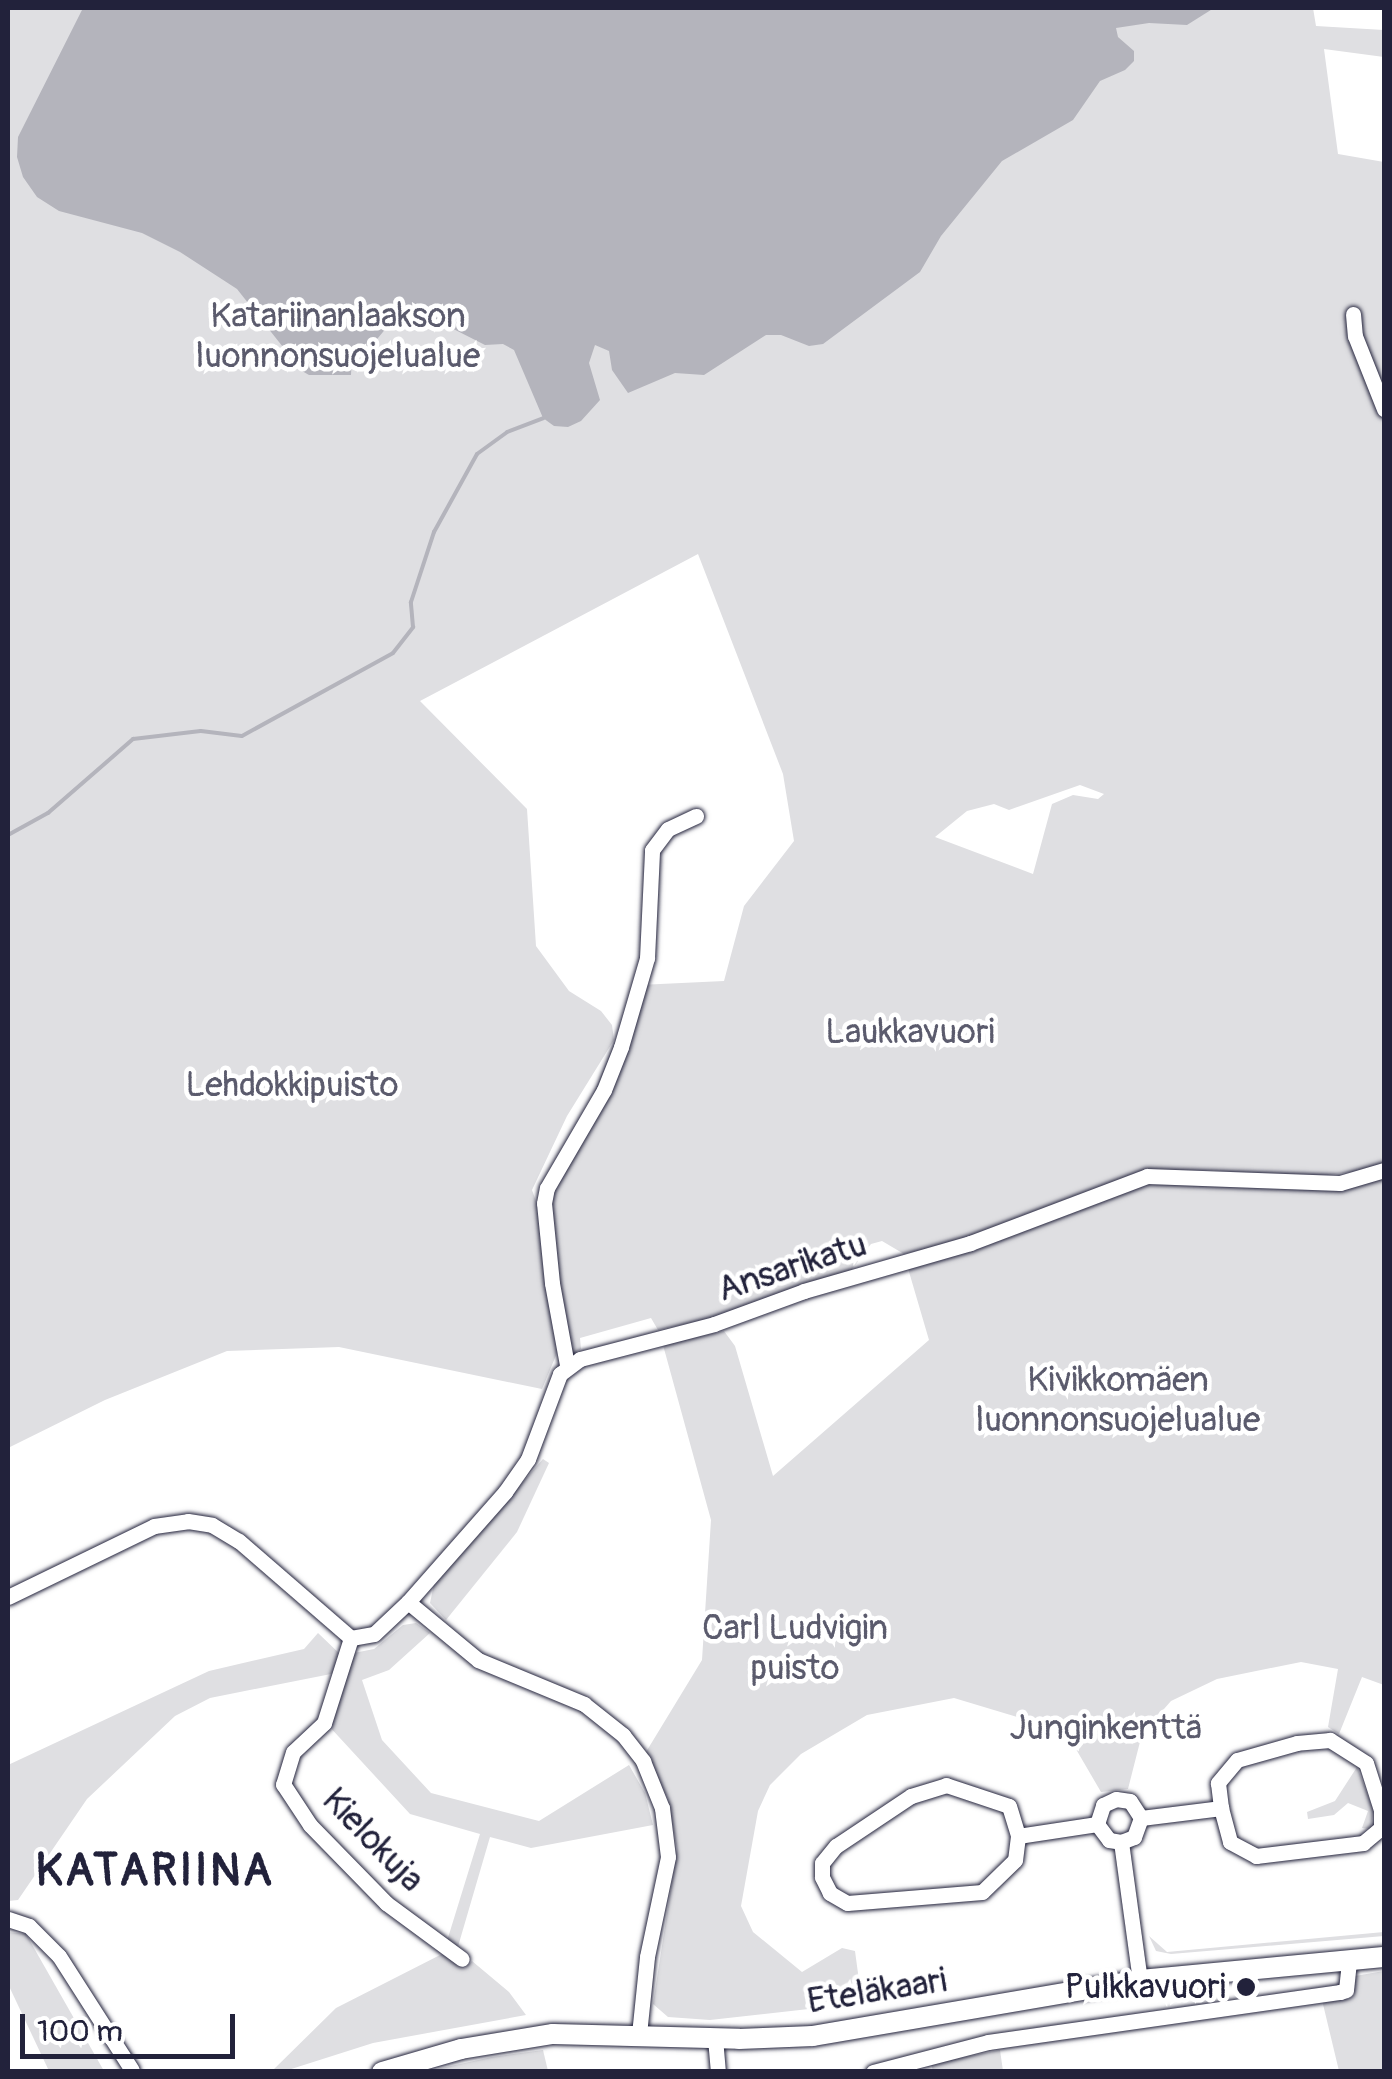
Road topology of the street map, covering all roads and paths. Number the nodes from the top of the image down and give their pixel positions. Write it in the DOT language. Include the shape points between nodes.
graph roads {
  1 [pos="1352,314"];
  2 [pos="1384,409"];
  3 [pos="696,816"];
  4 [pos="1384,1170"];
  5 [pos="567,1366"];
  6 [pos="8,1597"];
  7 [pos="408,1602"];
  8 [pos="351,1638"];
  9 [pos="1221,1808"];
  10 [pos="1141,1818"];
  11 [pos="1097,1824"];
  12 [pos="1018,1836"];
  13 [pos="1121,1842"];
  14 [pos="8,1919"];
  15 [pos="1384,1957"];
  16 [pos="462,1959"];
  17 [pos="1348,1960"];
  18 [pos="1140,1980"];
  19 [pos="639,2034"];
  20 [pos="716,2038"];
  21 [pos="132,2070"];
  22 [pos="385,2071"];
  23 [pos="718,2072"];
  24 [pos="873,2072"];
  1 -- 2 [label="street"];
  3 -- 5 [label="street" via="668,829 652,850 647,958 621,1047 547,1188 552,1282"];
  4 -- 5 [label="street, Ansarikatu" via="1340,1183 1137,1178 970,1243"];
  5 -- 7 [label="street" via="522,1469"];
  6 -- 8 [label="street" via="154,1526 188,1521 239,1541"];
  7 -- 8 [label="street" via="374,1634"];
  7 -- 19 [label="street" via="478,1660 584,1704 623,1735 642,1761 662,1808 668,1857"];
  8 -- 16 [label="street, Kielokuja" via="324,1723 293,1752 284,1784 310,1826 386,1903"];
  9 -- 9 [label="street" via="1218,1783 1238,1760 1330,1740 1366,1762 1381,1828 1363,1843 1256,1856 1230,1842"];
  9 -- 10 [label="street"];
  10 -- 11 [label="street" via="1130,1801 1116,1799 1103,1805"];
  10 -- 13 [label="street" via="1134,1837"];
  11 -- 12 [label="street"];
  11 -- 13 [label="street" via="1108,1840"];
  12 -- 12 [label="street" via="1016,1860 982,1892 848,1903 822,1877 836,1846 936,1786 1004,1802"];
  13 -- 18 [label="street"];
  14 -- 21 [label="street" via="29,1926 59,1956"];
  15 -- 17 [label="main road, Eteläkaari"];
  17 -- 18 [label="main road, Eteläkaari"];
  17 -- 24 [label="street" via="1346,1990 1340,1992 988,2042"];
  18 -- 20 [label="main road, Eteläkaari" via="829,2034"];
  19 -- 20 [label="main road, Eteläkaari"];
  19 -- 22 [label="main road, Eteläkaari" via="505,2040"];
  20 -- 23 [label="street"];
}
